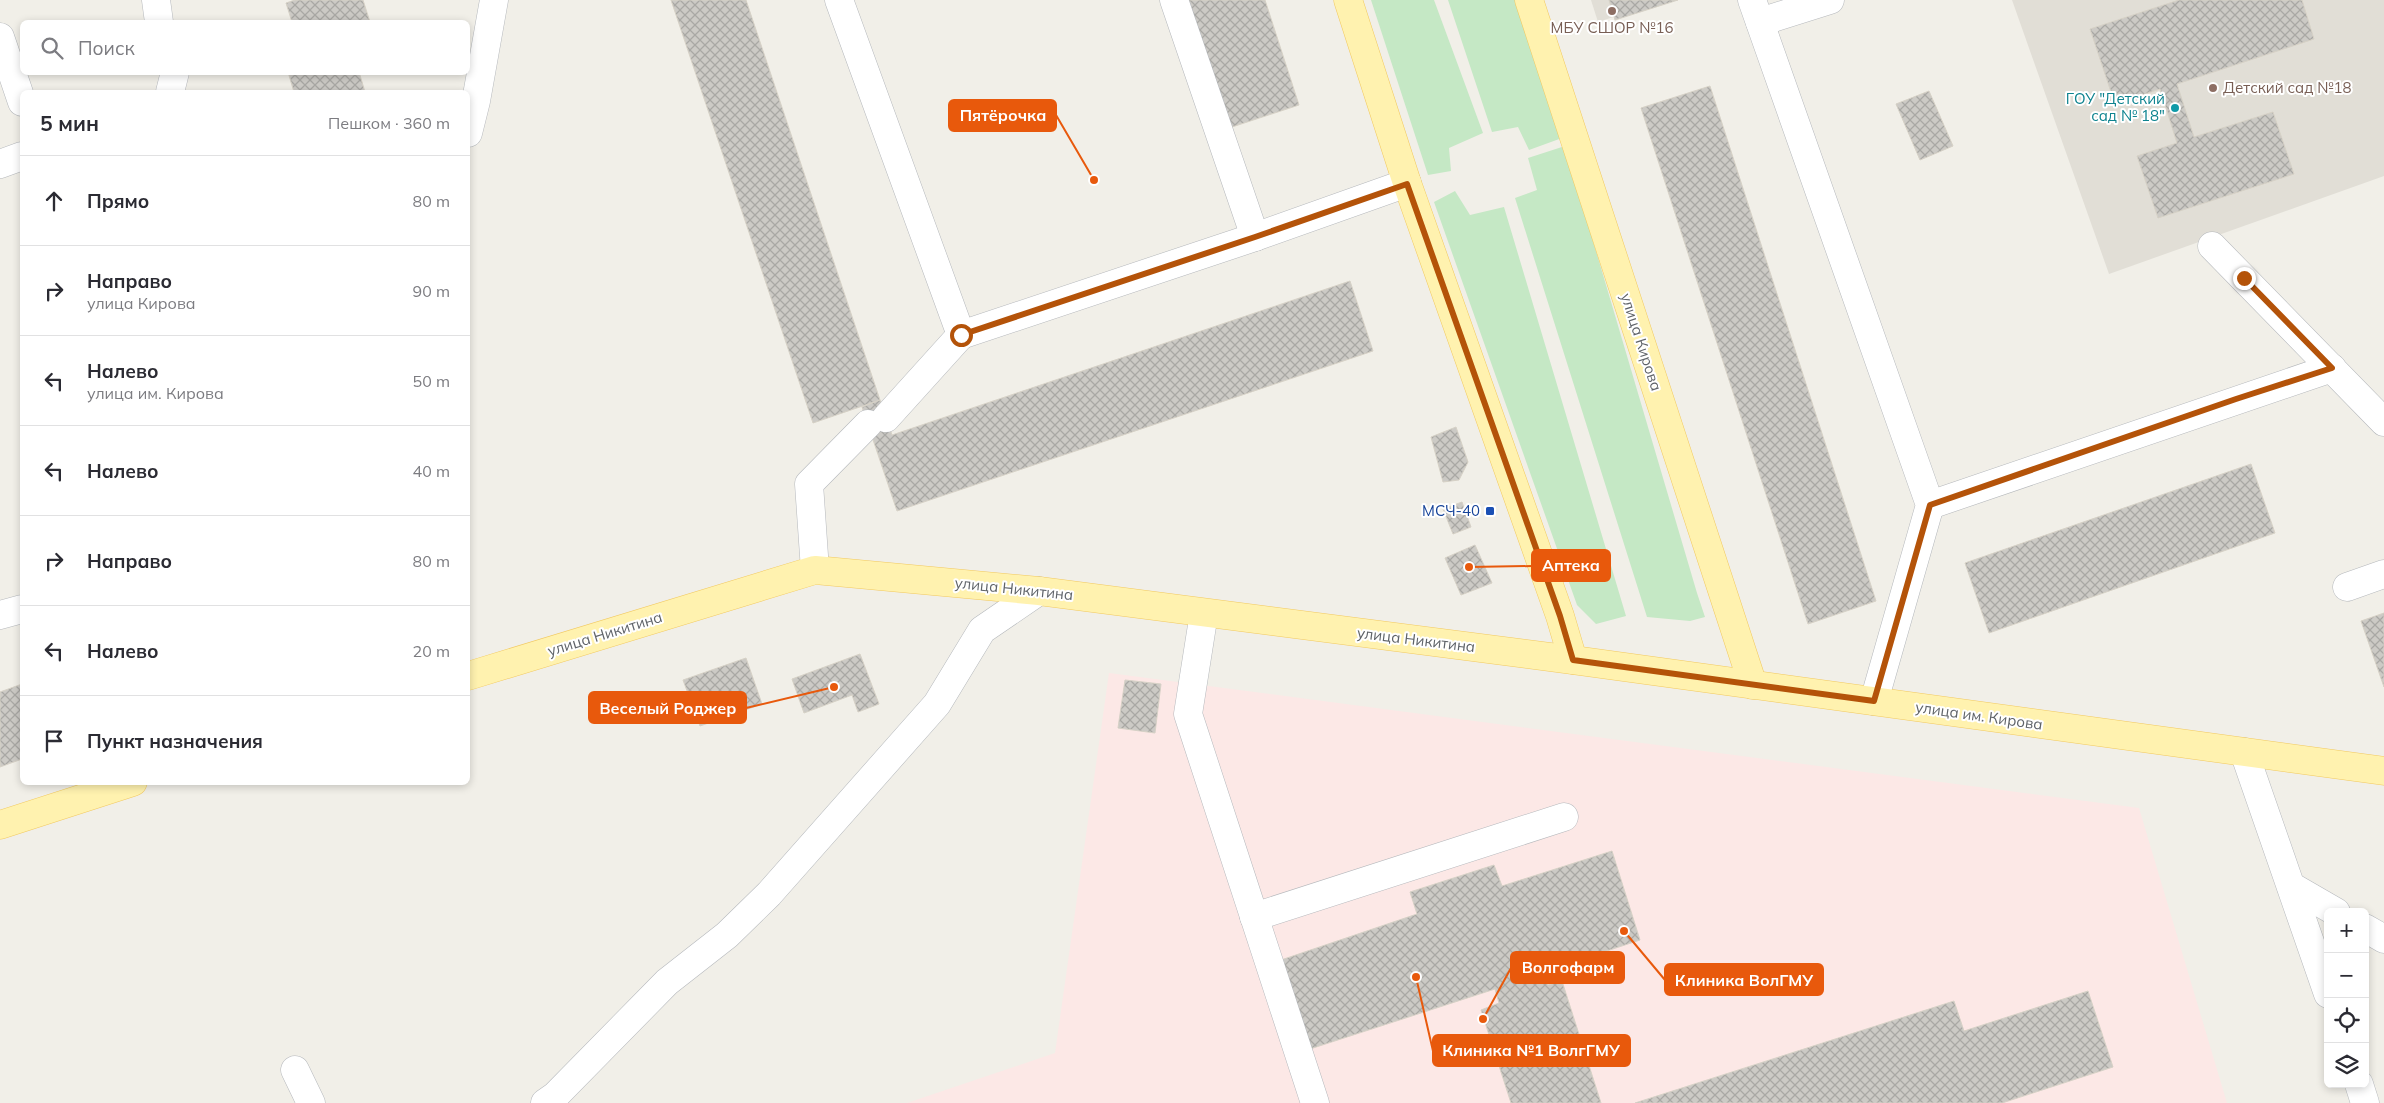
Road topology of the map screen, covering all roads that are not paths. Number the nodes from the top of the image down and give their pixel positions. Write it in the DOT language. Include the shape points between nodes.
graph roads {
  1 [pos="156,0"];
  2 [pos="494,0"];
  3 [pos="839,0"];
  4 [pos="1174,0"];
  5 [pos="1348,0"];
  6 [pos="1529,0"];
  7 [pos="1830,0"];
  8 [pos="1756,11"];
  9 [pos="158,20"];
  10 [pos="0,37"];
  11 [pos="174,75"];
  12 [pos="170,90"];
  13 [pos="20,96"];
  14 [pos="470,125"];
  15 [pos="20,157"];
  16 [pos="0,164"];
  17 [pos="1407,184"];
  18 [pos="1255,237"];
  19 [pos="2212,246"];
  20 [pos="961,335"];
  21 [pos="2332,368"];
  22 [pos="2384,422"];
  23 [pos="1930,505"];
  24 [pos="815,570"];
  25 [pos="2384,574"];
  26 [pos="2347,587"];
  27 [pos="1039,591"];
  28 [pos="20,610"];
  29 [pos="1204,613"];
  30 [pos="0,615"];
  31 [pos="1573,660"];
  32 [pos="470,675"];
  33 [pos="1753,685"];
  34 [pos="1874,701"];
  35 [pos="2244,752"];
  36 [pos="2384,771"];
  37 [pos="124,785"];
  38 [pos="1564,817"];
  39 [pos="0,825"];
  40 [pos="2291,886"];
  41 [pos="2329,908"];
  42 [pos="1254,917"];
  43 [pos="2369,930"];
  44 [pos="2384,938"];
  45 [pos="2324,982"];
  46 [pos="295,1070"];
  47 [pos="2360,1088"];
  48 [pos="311,1103"];
  49 [pos="545,1103"];
  50 [pos="1315,1103"];
  51 [pos="2365,1103"];
  1 -- 9 [label="lane"];
  2 -- 14 [label="lane"];
  3 -- 20 [label="lane"];
  4 -- 18 [label="lane"];
  5 -- 17 [label="main road"];
  6 -- 33 [label="main road, улица Кирова"];
  7 -- 8 [label="lane" via="1792,14"];
  8 -- 23 [label="lane"];
  10 -- 13 [label="lane"];
  11 -- 12 [label="lane"];
  15 -- 16 [label="lane"];
  17 -- 18 [label="lane"];
  17 -- 31 [label="main road"];
  18 -- 20 [label="lane"];
  19 -- 21 [label="lane"];
  20 -- 24 [label="lane" via="877,421 809,484"];
  21 -- 22 [label="lane"];
  21 -- 23 [label="lane"];
  23 -- 34 [label="lane"];
  24 -- 27 [label="main road, улица Никитина"];
  24 -- 32 [label="main road, улица Никитина"];
  25 -- 26 [label="lane"];
  27 -- 29 [label="main road, улица Никитина"];
  27 -- 49 [label="lane" via="982,630 936,704 769,894 727,935 667,982"];
  28 -- 30 [label="lane"];
  29 -- 31 [label="main road, улица Никитина"];
  29 -- 42 [label="lane" via="1188,714"];
  31 -- 33 [label="main road, улица им. Кирова"];
  33 -- 34 [label="main road, улица им. Кирова"];
  34 -- 35 [label="main road, улица им. Кирова"];
  35 -- 36 [label="main road, улица им. Кирова"];
  35 -- 40 [label="lane"];
  37 -- 39 [label="main road"];
  38 -- 42 [label="lane"];
  40 -- 41 [label="lane"];
  40 -- 45 [label="lane"];
  42 -- 50 [label="lane"];
  43 -- 44 [label="lane"];
  46 -- 48 [label="lane"];
  47 -- 51 [label="lane"];
}
